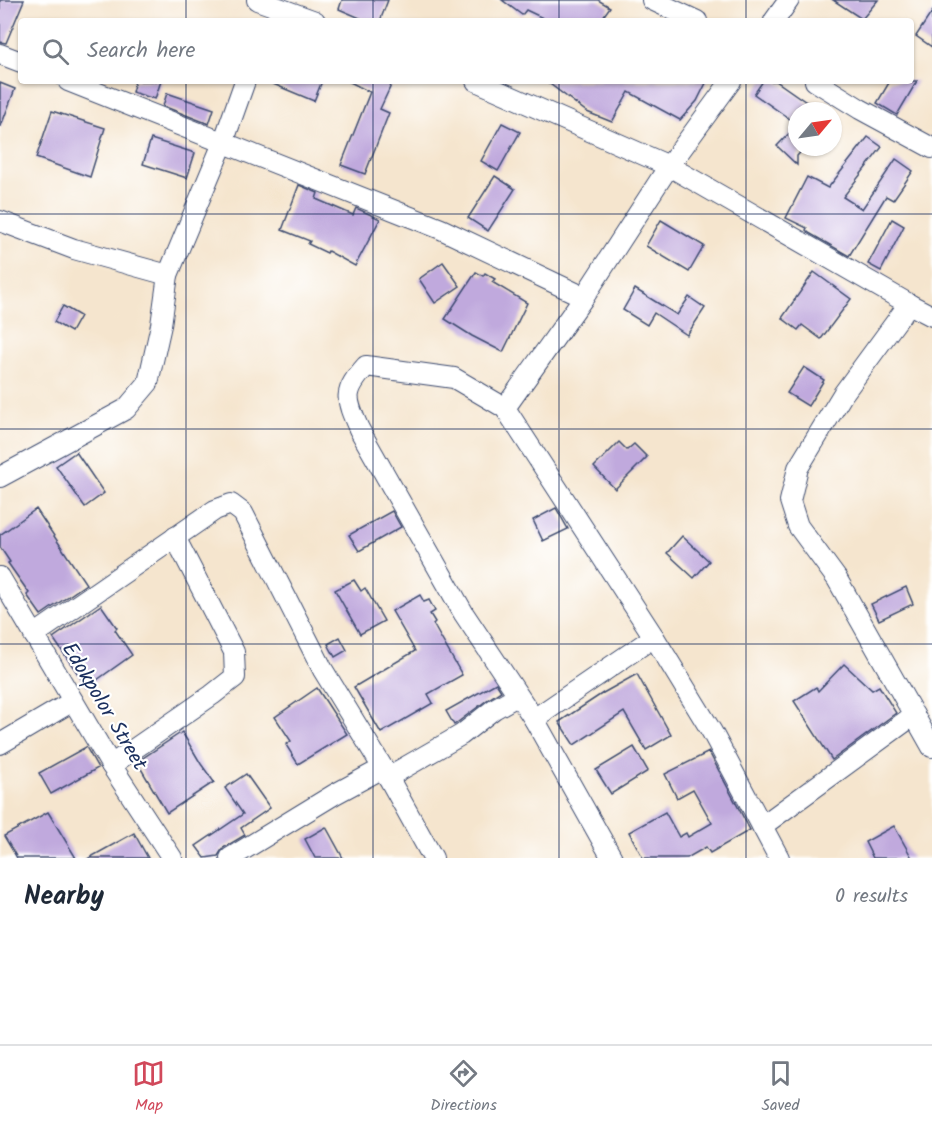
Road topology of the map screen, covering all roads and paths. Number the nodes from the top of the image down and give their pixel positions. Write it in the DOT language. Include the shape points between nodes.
graph roads {
  1 [pos="652,0"];
  2 [pos="789,0"];
  3 [pos="267,7"];
  4 [pos="305,18"];
  5 [pos="691,18"];
  6 [pos="776,18"];
  7 [pos="0,54"];
  8 [pos="18,61"];
  9 [pos="76,84"];
  10 [pos="244,84"];
  11 [pos="484,84"];
  12 [pos="729,84"];
  13 [pos="820,84"];
  14 [pos="223,143"];
  15 [pos="932,148"];
  16 [pos="669,166"];
  17 [pos="0,221"];
  18 [pos="168,275"];
  19 [pos="584,297"];
  20 [pos="909,304"];
  21 [pos="932,316"];
  22 [pos="505,408"];
  23 [pos="0,477"];
  24 [pos="175,537"];
  25 [pos="0,577"];
  26 [pos="34,635"];
  27 [pos="654,637"];
  28 [pos="517,696"];
  29 [pos="73,701"];
  30 [pos="914,715"];
  31 [pos="534,719"];
  32 [pos="0,744"];
  33 [pos="932,747"];
  34 [pos="111,765"];
  35 [pos="385,773"];
  36 [pos="762,826"];
  37 [pos="172,858"];
  38 [pos="230,858"];
  39 [pos="433,858"];
  40 [pos="612,858"];
  41 [pos="779,858"];
  1 -- 5 [label="street"];
  2 -- 6 [label="street"];
  3 -- 4 [label="street"];
  7 -- 8 [label="street"];
  9 -- 14 [label="street"];
  10 -- 14 [label="street"];
  11 -- 16 [label="street"];
  12 -- 16 [label="street"];
  13 -- 15 [label="street"];
  14 -- 18 [label="street"];
  14 -- 19 [label="street" via="441,229"];
  16 -- 19 [label="street"];
  16 -- 20 [label="street"];
  17 -- 18 [label="street" via="74,249"];
  18 -- 23 [label="street" via="148,383 126,409"];
  19 -- 22 [label="street"];
  20 -- 21 [label="street"];
  20 -- 30 [label="street" via="843,394 798,468 790,501 798,526 837,579"];
  22 -- 27 [label="street"];
  22 -- 28 [label="street" via="454,378 366,366 350,384 349,406 359,429 464,614"];
  24 -- 26 [label="street"];
  24 -- 34 [label="street" via="234,652 235,677"];
  24 -- 35 [label="street" via="231,504 243,513 323,670"];
  25 -- 26 [label="street, Edokpolor Street"];
  26 -- 29 [label="street, Edokpolor Street"];
  27 -- 31 [label="street"];
  27 -- 36 [label="street" via="712,732"];
  28 -- 31 [label="street"];
  28 -- 35 [label="street" via="461,735"];
  29 -- 32 [label="street"];
  29 -- 34 [label="street, Edokpolor Street"];
  30 -- 33 [label="street"];
  30 -- 36 [label="street"];
  31 -- 40 [label="street"];
  34 -- 37 [label="street, Edokpolor Street"];
  35 -- 38 [label="street" via="335,794"];
  35 -- 39 [label="street"];
  36 -- 41 [label="street"];
}
